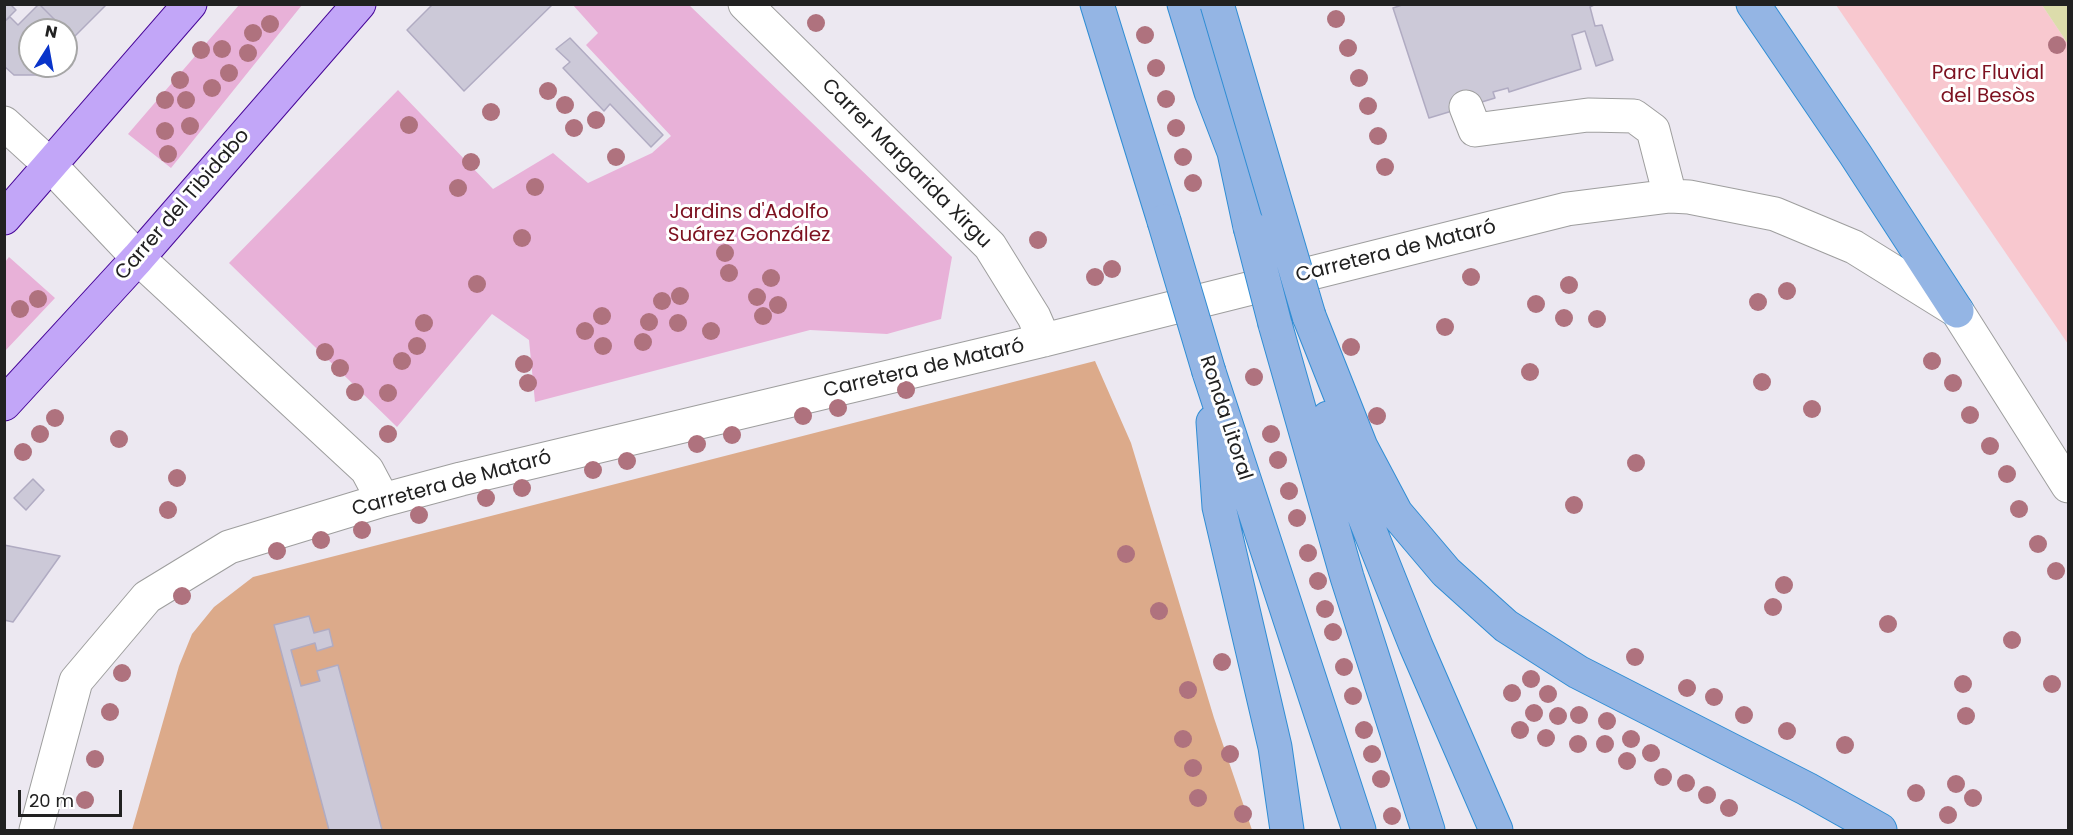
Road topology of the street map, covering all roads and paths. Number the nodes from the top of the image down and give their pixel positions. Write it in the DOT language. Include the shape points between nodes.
graph roads {
  1 [pos="359,4"];
  2 [pos="746,4"];
  3 [pos="1097,4"];
  4 [pos="1184,4"];
  5 [pos="1217,4"];
  6 [pos="1753,4"];
  7 [pos="184,7"];
  8 [pos="1466,107"];
  9 [pos="4,123"];
  10 [pos="50,165"];
  11 [pos="1670,196"];
  12 [pos="4,218"];
  13 [pos="138,258"];
  14 [pos="1956,311"];
  15 [pos="1294,322"];
  16 [pos="1044,340"];
  17 [pos="1209,372"];
  18 [pos="4,404"];
  19 [pos="2068,486"];
  20 [pos="383,500"];
  21 [pos="36,831"];
  22 [pos="1287,831"];
  23 [pos="1359,831"];
  24 [pos="1428,831"];
  25 [pos="1496,831"];
  26 [pos="1880,831"];
  1 -- 13 [label="main road, Carrer del Tibidabo"];
  2 -- 16 [label="street, Carrer Margarida Xirgu" via="990,246"];
  3 -- 17 [label="highway, Ronda Litoral, bridge"];
  4 -- 15 [label="highway, bridge" via="1211,92"];
  5 -- 15 [label="highway, bridge"];
  6 -- 14 [label="highway"];
  7 -- 10 [label="main road"];
  8 -- 11 [label="street" via="1475,130 1588,115 1634,116 1653,130"];
  9 -- 10 [label="street"];
  10 -- 12 [label="main road"];
  10 -- 13 [label="street"];
  11 -- 14 [label="street, Carretera de Mataró" via="1775,214 1854,248"];
  11 -- 16 [label="street, Carretera de Mataró" via="1567,208"];
  13 -- 18 [label="main road, Carrer del Tibidabo"];
  13 -- 20 [label="street" via="367,470"];
  14 -- 19 [label="street"];
  15 -- 24 [label="highway" via="1344,566"];
  15 -- 25 [label="highway" via="1338,451"];
  15 -- 26 [label="highway" via="1396,513 1446,572 1506,626 1578,672 1807,789"];
  16 -- 20 [label="street, Carretera de Mataró"];
  17 -- 22 [label="highway" via="1219,507 1275,747"];
  17 -- 23 [label="highway, Ronda Litoral"];
  20 -- 21 [label="street, Carretera de Mataró" via="230,547 147,597 76,681"];
}
